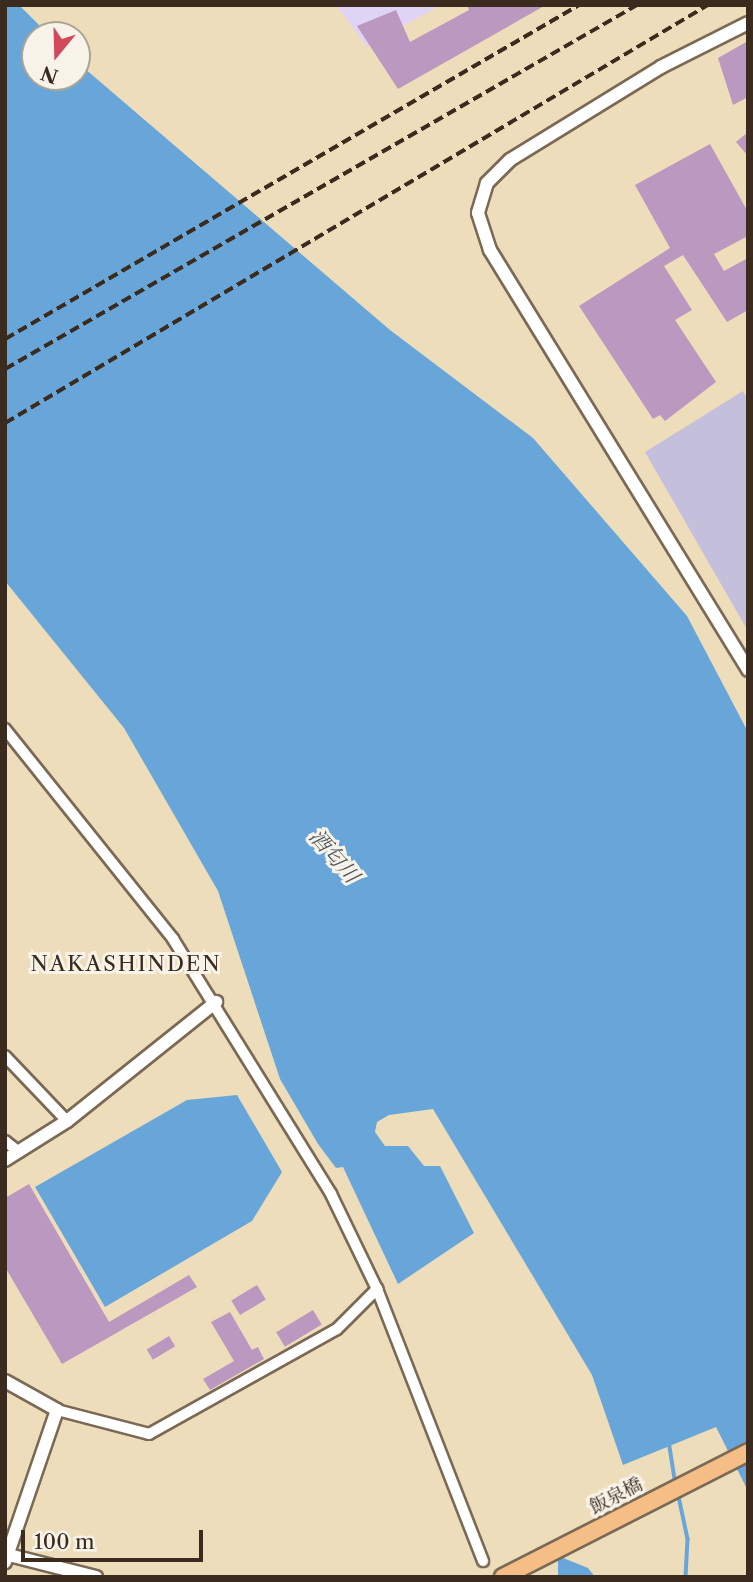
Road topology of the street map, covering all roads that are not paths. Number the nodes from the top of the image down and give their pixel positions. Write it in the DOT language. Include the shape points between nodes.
graph roads {
  1 [pos="748,23"];
  2 [pos="748,670"];
  3 [pos="5,729"];
  4 [pos="216,1002"];
  5 [pos="5,1056"];
  6 [pos="67,1121"];
  7 [pos="5,1141"];
  8 [pos="19,1152"];
  9 [pos="5,1160"];
  10 [pos="377,1290"];
  11 [pos="5,1381"];
  12 [pos="57,1410"];
  13 [pos="748,1452"];
  14 [pos="6,1557"];
  15 [pos="483,1561"];
  16 [pos="96,1577"];
  17 [pos="503,1577"];
  1 -- 2 [label="street" via="661,67 510,160 486,183 478,212 491,250"];
  3 -- 4 [label="street" via="173,939"];
  4 -- 6 [label="street"];
  4 -- 10 [label="street" via="331,1194"];
  5 -- 6 [label="street"];
  6 -- 8 [label="street"];
  7 -- 8 [label="street"];
  8 -- 9 [label="street"];
  10 -- 12 [label="street" via="337,1329 149,1434"];
  10 -- 15 [label="street"];
  11 -- 12 [label="street"];
  12 -- 14 [label="street"];
  13 -- 17 [label="highway, 飯泉橋"];
  14 -- 16 [label="street"];
}
